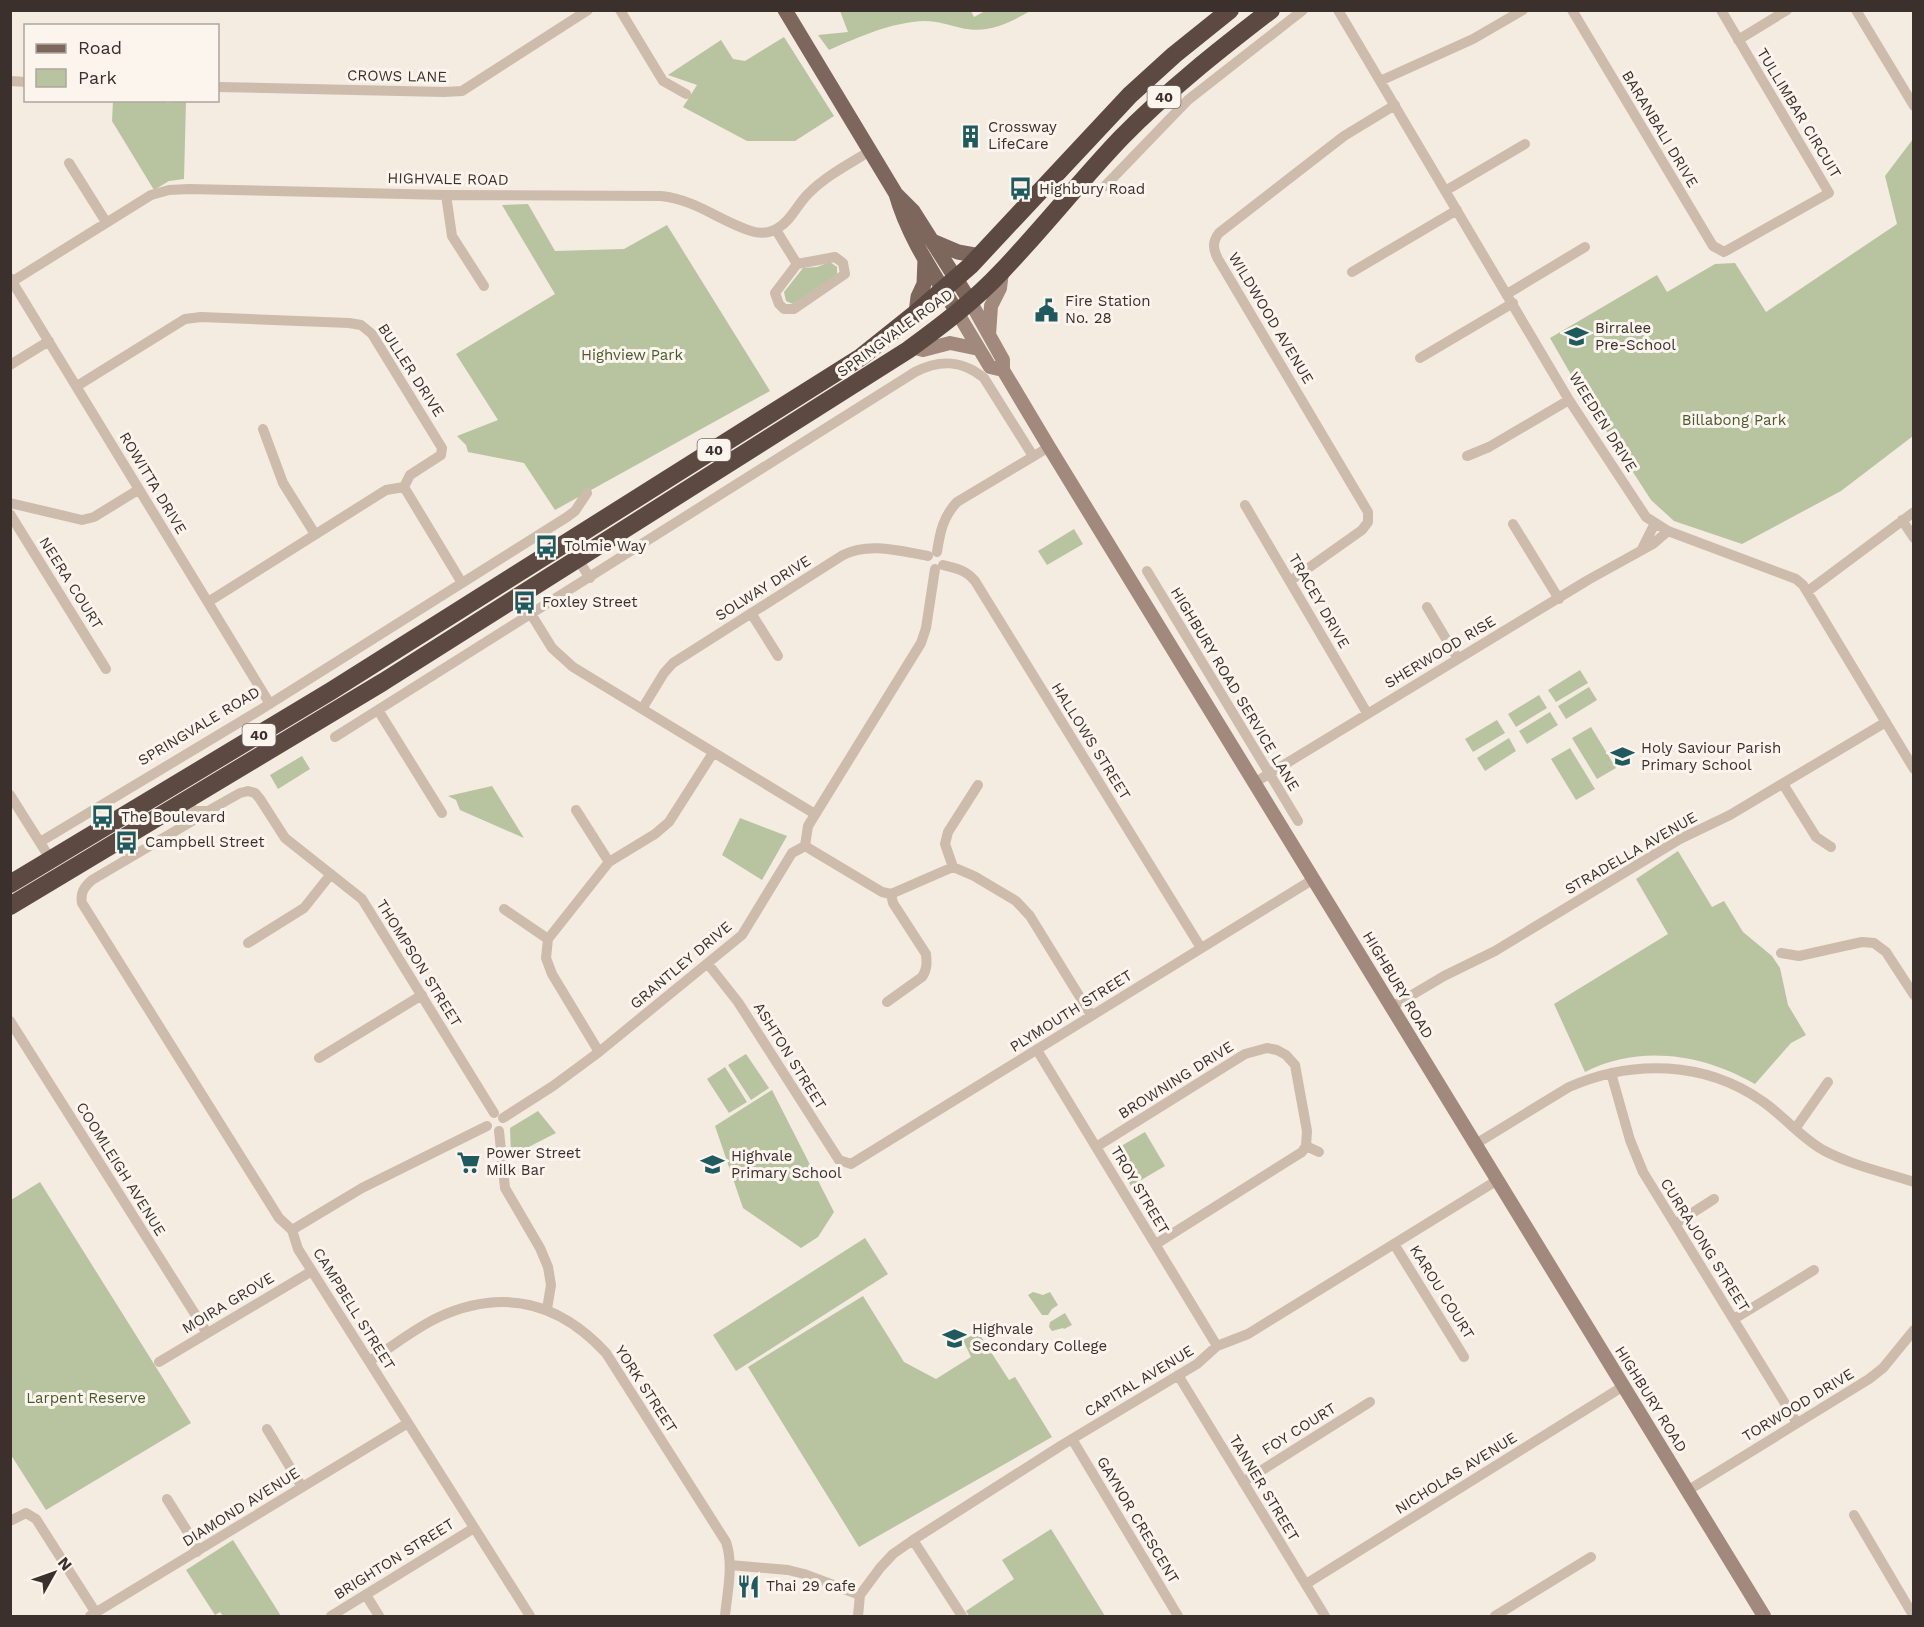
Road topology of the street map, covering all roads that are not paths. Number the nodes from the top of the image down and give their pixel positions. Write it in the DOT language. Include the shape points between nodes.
graph roads {
  1 [pos="588,10"];
  2 [pos="620,10"];
  3 [pos="785,10"];
  4 [pos="1230,10"];
  5 [pos="1271,10"];
  6 [pos="1303,10"];
  7 [pos="1338,10"];
  8 [pos="1523,10"];
  9 [pos="1572,10"];
  10 [pos="1721,10"];
  11 [pos="1786,10"];
  12 [pos="1856,10"];
  13 [pos="1738,40"];
  14 [pos="1380,81"];
  15 [pos="219,87"];
  16 [pos="686,94"];
  17 [pos="1395,105"];
  18 [pos="1914,106"];
  19 [pos="1525,144"];
  20 [pos="870,151"];
  21 [pos="69,163"];
  22 [pos="1105,186"];
  23 [pos="1445,191"];
  24 [pos="896,194"];
  25 [pos="446,195"];
  26 [pos="1457,210"];
  27 [pos="106,222"];
  28 [pos="776,230"];
  29 [pos="932,241"];
  30 [pos="1585,247"];
  31 [pos="1729,251"];
  32 [pos="980,256"];
  33 [pos="925,259"];
  34 [pos="797,264"];
  35 [pos="1002,272"];
  36 [pos="1352,272"];
  37 [pos="12,279"];
  38 [pos="950,284"];
  39 [pos="484,286"];
  40 [pos="1510,298"];
  41 [pos="963,307"];
  42 [pos="916,313"];
  43 [pos="989,335"];
  44 [pos="49,341"];
  45 [pos="912,347"];
  46 [pos="979,349"];
  47 [pos="1420,358"];
  48 [pos="10,365"];
  49 [pos="1003,370"];
  50 [pos="77,386"];
  51 [pos="1569,400"];
  52 [pos="263,429"];
  53 [pos="1048,447"];
  54 [pos="1033,456"];
  55 [pos="1467,456"];
  56 [pos="404,487"];
  57 [pos="138,490"];
  58 [pos="587,494"];
  59 [pos="10,503"];
  60 [pos="1245,505"];
  61 [pos="1914,512"];
  62 [pos="10,514"];
  63 [pos="1902,520"];
  64 [pos="1654,523"];
  65 [pos="1512,524"];
  66 [pos="1668,531"];
  67 [pos="315,534"];
  68 [pos="1914,538"];
  69 [pos="567,543"];
  70 [pos="1642,549"];
  71 [pos="933,554"];
  72 [pos="578,560"];
  73 [pos="939,567"];
  74 [pos="1147,571"];
  75 [pos="590,578"];
  76 [pos="1290,581"];
  77 [pos="462,583"];
  78 [pos="1808,591"];
  79 [pos="1558,599"];
  80 [pos="208,602"];
  81 [pos="1427,607"];
  82 [pos="751,613"];
  83 [pos="531,615"];
  84 [pos="374,639"];
  85 [pos="778,656"];
  86 [pos="386,657"];
  87 [pos="1458,658"];
  88 [pos="106,669"];
  89 [pos="397,673"];
  90 [pos="270,704"];
  91 [pos="642,709"];
  92 [pos="378,710"];
  93 [pos="1367,713"];
  94 [pos="1886,722"];
  95 [pos="335,737"];
  96 [pos="713,753"];
  97 [pos="1914,769"];
  98 [pos="1269,774"];
  99 [pos="1254,783"];
  100 [pos="1783,784"];
  101 [pos="978,785"];
  102 [pos="252,792"];
  103 [pos="10,795"];
  104 [pos="194,799"];
  105 [pos="576,810"];
  106 [pos="442,813"];
  107 [pos="815,814"];
  108 [pos="1298,821"];
  109 [pos="40,842"];
  110 [pos="805,846"];
  111 [pos="1831,847"];
  112 [pos="51,860"];
  113 [pos="609,862"];
  114 [pos="953,867"];
  115 [pos="332,874"];
  116 [pos="1312,880"];
  117 [pos="10,884"];
  118 [pos="891,894"];
  119 [pos="81,895"];
  120 [pos="10,906"];
  121 [pos="504,909"];
  122 [pos="548,939"];
  123 [pos="248,943"];
  124 [pos="1201,948"];
  125 [pos="1781,953"];
  126 [pos="708,964"];
  127 [pos="422,995"];
  128 [pos="1914,995"];
  129 [pos="887,1002"];
  130 [pos="1390,1008"];
  131 [pos="1091,1015"];
  132 [pos="10,1021"];
  133 [pos="1036,1050"];
  134 [pos="599,1052"];
  135 [pos="319,1058"];
  136 [pos="1611,1073"];
  137 [pos="1828,1082"];
  138 [pos="499,1115"];
  139 [pos="487,1126"];
  140 [pos="1795,1129"];
  141 [pos="499,1131"];
  142 [pos="1474,1145"];
  143 [pos="1306,1146"];
  144 [pos="1096,1147"];
  145 [pos="1319,1152"];
  146 [pos="844,1164"];
  147 [pos="1496,1181"];
  148 [pos="1914,1182"];
  149 [pos="1714,1199"];
  150 [pos="1675,1224"];
  151 [pos="292,1230"];
  152 [pos="1156,1244"];
  153 [pos="1395,1244"];
  154 [pos="1814,1270"];
  155 [pos="312,1271"];
  156 [pos="546,1310"];
  157 [pos="1734,1319"];
  158 [pos="1914,1330"];
  159 [pos="207,1333"];
  160 [pos="1217,1346"];
  161 [pos="1464,1357"];
  162 [pos="369,1361"];
  163 [pos="159,1362"];
  164 [pos="1178,1375"];
  165 [pos="1622,1387"];
  166 [pos="1371,1402"];
  167 [pos="408,1423"];
  168 [pos="1797,1423"];
  169 [pos="267,1429"];
  170 [pos="1072,1439"];
  171 [pos="1243,1482"];
  172 [pos="302,1487"];
  173 [pos="1687,1491"];
  174 [pos="166,1499"];
  175 [pos="1854,1515"];
  176 [pos="10,1521"];
  177 [pos="474,1528"];
  178 [pos="913,1540"];
  179 [pos="197,1552"];
  180 [pos="1591,1557"];
  181 [pos="730,1566"];
  182 [pos="1306,1584"];
  183 [pos="366,1595"];
  184 [pos="860,1595"];
  185 [pos="93,1615"];
  186 [pos="1760,1615"];
  187 [pos="1912,1615"];
  188 [pos="331,1617"];
  189 [pos="379,1617"];
  190 [pos="530,1617"];
  191 [pos="725,1617"];
  192 [pos="858,1617"];
  193 [pos="962,1617"];
  194 [pos="1178,1617"];
  195 [pos="1325,1617"];
  196 [pos="1495,1617"];
  1 -- 15 [label="street, CROWS LANE" via="462,91"];
  2 -- 16 [label="street" via="663,81"];
  3 -- 20 [label="main road, HIGHBURY ROAD"];
  4 -- 32 [label="highway, SPRINGVALE ROAD / 40" via="1118,107"];
  5 -- 35 [label="highway, SPRINGVALE ROAD / 40" via="1139,120"];
  6 -- 22 [label="street" via="1185,103"];
  7 -- 14 [label="street, WEEDEN DRIVE"];
  8 -- 14 [label="street" via="1482,34"];
  9 -- 31 [label="street, BARANBALI DRIVE" via="1713,246"];
  10 -- 13 [label="street, TULLIMBAR CIRCUIT"];
  11 -- 13 [label="street"];
  12 -- 18 [label="street"];
  13 -- 31 [label="street, TULLIMBAR CIRCUIT" via="1829,193"];
  14 -- 17 [label="street, WEEDEN DRIVE"];
  17 -- 23 [label="street, WEEDEN DRIVE"];
  17 -- 76 [label="street, WILDWOOD AVENUE" via="1344,136 1219,233 1214,243 1218,259 1368,512 1368,522 1362,530"];
  19 -- 23 [label="street"];
  20 -- 24 [label="main road, HIGHBURY ROAD"];
  20 -- 28 [label="street" via="816,186"];
  21 -- 27 [label="street"];
  23 -- 26 [label="street, WEEDEN DRIVE"];
  24 -- 29 [label="main road, HIGHBURY ROAD" via="914,211"];
  24 -- 33 [label="main road, HIGHBURY ROAD" via="902,216"];
  25 -- 27 [label="street, HIGHVALE ROAD" via="178,189 151,195"];
  25 -- 28 [label="street, HIGHVALE ROAD" via="670,197 690,202 752,231"];
  25 -- 39 [label="street" via="452,236"];
  26 -- 36 [label="street"];
  26 -- 40 [label="street, WEEDEN DRIVE"];
  27 -- 37 [label="street, HIGHVALE ROAD"];
  28 -- 34 [label="street"];
  29 -- 32 [label="main road"];
  29 -- 38 [label="main road, HIGHBURY ROAD"];
  30 -- 40 [label="street"];
  32 -- 38 [label="highway, SPRINGVALE ROAD / 40"];
  33 -- 38 [label="main road, HIGHBURY ROAD"];
  33 -- 42 [label="main road" via="924,284"];
  34 -- 34 [label="street" via="835,257 843,263 845,274 794,309 784,309 775,293"];
  35 -- 41 [label="highway, SPRINGVALE ROAD / 40"];
  35 -- 43 [label="main road" via="1000,288 991,306"];
  37 -- 44 [label="street, ROWITTA DRIVE"];
  38 -- 41 [label="main road, HIGHBURY ROAD"];
  38 -- 42 [label="highway, SPRINGVALE ROAD / 40"];
  40 -- 47 [label="street"];
  40 -- 51 [label="street, WEEDEN DRIVE"];
  41 -- 43 [label="main road, HIGHBURY ROAD"];
  41 -- 45 [label="highway, SPRINGVALE ROAD / 40"];
  41 -- 46 [label="main road, HIGHBURY ROAD"];
  42 -- 69 [label="highway, SPRINGVALE ROAD / 40" via="839,371"];
  43 -- 49 [label="main road, HIGHBURY ROAD" via="1004,360"];
  44 -- 48 [label="street"];
  44 -- 50 [label="street, ROWITTA DRIVE"];
  45 -- 46 [label="main road" via="924,350 950,343"];
  45 -- 72 [label="highway, SPRINGVALE ROAD / 40"];
  46 -- 49 [label="main road, HIGHBURY ROAD" via="990,367"];
  49 -- 53 [label="main road, HIGHBURY ROAD"];
  50 -- 56 [label="street, BULLER DRIVE" via="186,319 361,325 372,334 442,448 441,455 410,475"];
  50 -- 57 [label="street, ROWITTA DRIVE"];
  51 -- 55 [label="street"];
  51 -- 64 [label="street, WEEDEN DRIVE"];
  52 -- 67 [label="street" via="283,483"];
  53 -- 54 [label="street"];
  53 -- 99 [label="main road, HIGHBURY ROAD"];
  54 -- 71 [label="street" via="957,502 947,514"];
  54 -- 75 [label="street" via="988,382 961,364 935,363"];
  56 -- 67 [label="street, BULLER DRIVE" via="386,490"];
  56 -- 77 [label="street"];
  57 -- 59 [label="street" via="94,517 82,520"];
  57 -- 80 [label="street, ROWITTA DRIVE"];
  58 -- 77 [label="street, SPRINGVALE ROAD" via="567,517"];
  60 -- 76 [label="street, TRACEY DRIVE"];
  61 -- 63 [label="street"];
  62 -- 88 [label="street, NEERA COURT"];
  63 -- 68 [label="street"];
  63 -- 78 [label="street"];
  64 -- 66 [label="street, WEEDEN DRIVE"];
  64 -- 70 [label="street"];
  65 -- 79 [label="street"];
  66 -- 70 [label="street, SHERWOOD RISE"];
  66 -- 78 [label="street, WEEDEN DRIVE" via="1796,579"];
  67 -- 80 [label="street, BULLER DRIVE"];
  69 -- 72 [label="street"];
  69 -- 86 [label="highway, SPRINGVALE ROAD / 40"];
  70 -- 79 [label="street, SHERWOOD RISE"];
  71 -- 73 [label="street" via="943,560"];
  71 -- 82 [label="street, SOLWAY DRIVE" via="878,548 856,550"];
  72 -- 75 [label="street"];
  72 -- 89 [label="highway, SPRINGVALE ROAD / 40"];
  73 -- 107 [label="street" via="921,643"];
  73 -- 124 [label="street, HALLOWS STREET" via="962,570 975,581"];
  74 -- 98 [label="street, HIGHBURY ROAD SERVICE LANE"];
  75 -- 83 [label="street"];
  76 -- 93 [label="street, TRACEY DRIVE"];
  77 -- 84 [label="street, SPRINGVALE ROAD"];
  78 -- 94 [label="street, WEEDEN DRIVE"];
  79 -- 87 [label="street, SHERWOOD RISE"];
  80 -- 90 [label="street, ROWITTA DRIVE"];
  81 -- 87 [label="street"];
  82 -- 85 [label="street"];
  82 -- 91 [label="street, SOLWAY DRIVE" via="674,663"];
  83 -- 91 [label="street" via="564,660"];
  83 -- 92 [label="street"];
  84 -- 86 [label="street"];
  84 -- 90 [label="street, SPRINGVALE ROAD"];
  86 -- 89 [label="street"];
  86 -- 104 [label="highway, SPRINGVALE ROAD / 40"];
  87 -- 93 [label="street, SHERWOOD RISE"];
  89 -- 104 [label="highway, SPRINGVALE ROAD / 40"];
  90 -- 109 [label="street, SPRINGVALE ROAD"];
  91 -- 96 [label="street"];
  92 -- 95 [label="street"];
  92 -- 106 [label="street"];
  93 -- 98 [label="street, SHERWOOD RISE"];
  94 -- 97 [label="street, WEEDEN DRIVE"];
  94 -- 100 [label="street, STRADELLA AVENUE"];
  96 -- 107 [label="street"];
  96 -- 113 [label="street" via="669,822"];
  98 -- 99 [label="street, SHERWOOD RISE"];
  98 -- 108 [label="street, HIGHBURY ROAD SERVICE LANE"];
  99 -- 116 [label="main road, HIGHBURY ROAD"];
  100 -- 111 [label="street" via="1816,837"];
  100 -- 130 [label="street, STRADELLA AVENUE" via="1680,839 1495,951"];
  101 -- 114 [label="street" via="948,832 945,844"];
  102 -- 104 [label="street, SPRINGVALE ROAD" via="240,793 213,808"];
  102 -- 115 [label="street, THOMPSON STREET" via="285,838"];
  103 -- 109 [label="street"];
  104 -- 112 [label="highway, SPRINGVALE ROAD / 40"];
  104 -- 119 [label="street, SPRINGVALE ROAD" via="199,817 92,880"];
  104 -- 120 [label="highway, SPRINGVALE ROAD / 40"];
  105 -- 113 [label="street"];
  107 -- 110 [label="street" via="808,826"];
  109 -- 112 [label="street"];
  110 -- 118 [label="street"];
  110 -- 126 [label="street, GRANTLEY DRIVE" via="792,853 742,935"];
  112 -- 117 [label="highway, SPRINGVALE ROAD / 40"];
  113 -- 122 [label="street"];
  114 -- 118 [label="street"];
  114 -- 131 [label="street" via="1023,908"];
  115 -- 123 [label="street" via="304,908"];
  115 -- 127 [label="street, THOMPSON STREET" via="364,901"];
  116 -- 124 [label="street, PLYMOUTH STREET"];
  116 -- 130 [label="main road, HIGHBURY ROAD"];
  118 -- 129 [label="street" via="926,954 927,963 922,977"];
  119 -- 151 [label="street, CAMPBELL STREET" via="82,903 279,1218"];
  121 -- 122 [label="street"];
  122 -- 134 [label="street" via="546,958 552,974"];
  124 -- 131 [label="street, PLYMOUTH STREET"];
  125 -- 128 [label="street" via="1799,956 1862,942 1874,943 1886,952"];
  126 -- 134 [label="street, GRANTLEY DRIVE"];
  126 -- 146 [label="street, ASHTON STREET" via="738,1002"];
  127 -- 135 [label="street"];
  127 -- 138 [label="street, THOMPSON STREET"];
  130 -- 142 [label="main road, HIGHBURY ROAD"];
  131 -- 133 [label="street, PLYMOUTH STREET"];
  132 -- 159 [label="street, COOMLEIGH AVENUE"];
  133 -- 144 [label="street, TROY STREET"];
  133 -- 146 [label="street, PLYMOUTH STREET" via="856,1162"];
  134 -- 138 [label="street, GRANTLEY DRIVE" via="553,1086"];
  136 -- 140 [label="street" via="1662,1067 1707,1075 1746,1090"];
  136 -- 142 [label="street" via="1569,1087"];
  136 -- 150 [label="street, CURRAJONG STREET" via="1638,1162"];
  137 -- 140 [label="street"];
  138 -- 139 [label="street" via="487,1117"];
  138 -- 141 [label="street" via="504,1124"];
  139 -- 141 [label="street"];
  139 -- 151 [label="street" via="362,1188"];
  140 -- 148 [label="street" via="1821,1149 1845,1160"];
  141 -- 156 [label="street" via="505,1188 548,1267 551,1285"];
  142 -- 147 [label="main road, HIGHBURY ROAD"];
  143 -- 144 [label="street, BROWNING DRIVE" via="1307,1131 1295,1065 1286,1055 1267,1048 1245,1054"];
  143 -- 145 [label="street"];
  143 -- 152 [label="street"];
  144 -- 152 [label="street, TROY STREET"];
  147 -- 153 [label="street, CAPITAL AVENUE"];
  147 -- 165 [label="main road, HIGHBURY ROAD"];
  149 -- 150 [label="street"];
  150 -- 157 [label="street, CURRAJONG STREET"];
  151 -- 155 [label="street, CAMPBELL STREET" via="296,1246"];
  152 -- 160 [label="street, TROY STREET"];
  153 -- 160 [label="street, CAPITAL AVENUE" via="1248,1334"];
  153 -- 161 [label="street, KAROU COURT"];
  154 -- 157 [label="street"];
  155 -- 159 [label="street, MOIRA GROVE"];
  155 -- 162 [label="street, CAMPBELL STREET"];
  156 -- 162 [label="street, YORK STREET" via="507,1301 460,1309 438,1318"];
  156 -- 181 [label="street, YORK STREET" via="579,1327 606,1353 726,1542"];
  157 -- 168 [label="street, CURRAJONG STREET"];
  158 -- 168 [label="street, TORWOOD DRIVE" via="1869,1379"];
  159 -- 163 [label="street, MOIRA GROVE"];
  160 -- 164 [label="street, CAPITAL AVENUE"];
  162 -- 167 [label="street, CAMPBELL STREET"];
  164 -- 170 [label="street, CAPITAL AVENUE"];
  164 -- 171 [label="street, TANNER STREET"];
  165 -- 173 [label="main road, HIGHBURY ROAD"];
  165 -- 182 [label="street, NICHOLAS AVENUE"];
  166 -- 171 [label="street, FOY COURT"];
  167 -- 172 [label="street, DIAMOND AVENUE"];
  167 -- 177 [label="street, CAMPBELL STREET"];
  168 -- 173 [label="street, TORWOOD DRIVE"];
  169 -- 172 [label="street"];
  170 -- 178 [label="street, CAPITAL AVENUE"];
  170 -- 194 [label="street, GAYNOR CRESCENT"];
  171 -- 182 [label="street, TANNER STREET"];
  172 -- 179 [label="street, DIAMOND AVENUE"];
  173 -- 186 [label="main road, HIGHBURY ROAD"];
  174 -- 179 [label="street"];
  175 -- 187 [label="street"];
  176 -- 185 [label="street" via="24,1513 39,1523"];
  177 -- 183 [label="street, BRIGHTON STREET"];
  177 -- 190 [label="street, CAMPBELL STREET"];
  178 -- 184 [label="street, CAPITAL AVENUE" via="893,1554"];
  178 -- 193 [label="street"];
  179 -- 185 [label="street, DIAMOND AVENUE"];
  180 -- 196 [label="street"];
  181 -- 184 [label="street" via="788,1570"];
  181 -- 191 [label="street, YORK STREET"];
  182 -- 195 [label="street, TANNER STREET"];
  183 -- 188 [label="street, BRIGHTON STREET"];
  183 -- 189 [label="street"];
  184 -- 192 [label="street"];
}
